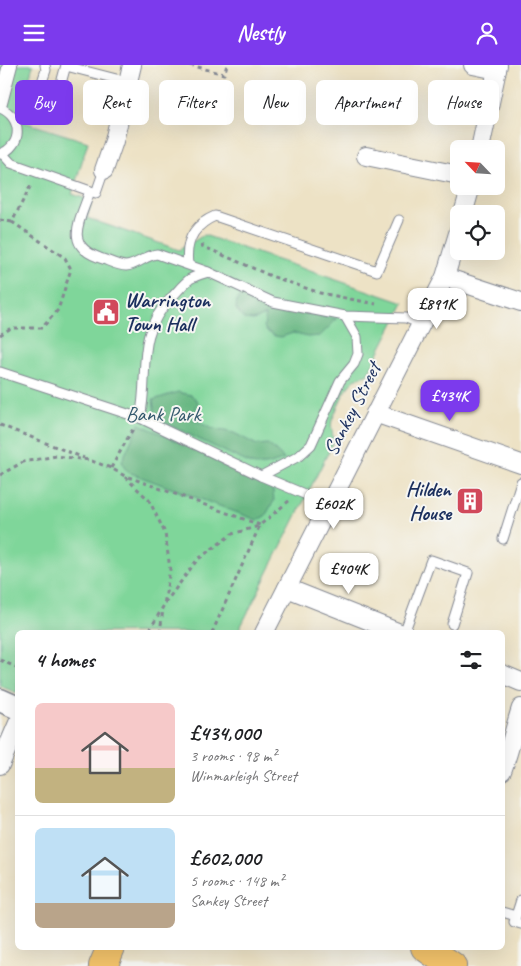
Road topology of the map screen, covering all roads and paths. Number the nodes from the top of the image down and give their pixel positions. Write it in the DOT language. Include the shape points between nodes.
graph roads {
  1 [pos="10,65"];
  2 [pos="45,65"];
  3 [pos="66,65"];
  4 [pos="190,65"];
  5 [pos="227,65"];
  6 [pos="473,65"];
  7 [pos="498,68"];
  8 [pos="130,73"];
  9 [pos="43,79"];
  10 [pos="62,80"];
  11 [pos="0,103"];
  12 [pos="0,108"];
  13 [pos="482,140"];
  14 [pos="1,154"];
  15 [pos="366,156"];
  16 [pos="103,160"];
  17 [pos="38,173"];
  18 [pos="450,173"];
  19 [pos="90,191"];
  20 [pos="0,220"];
  21 [pos="399,220"];
  22 [pos="12,222"];
  23 [pos="204,241"];
  24 [pos="450,260"];
  25 [pos="188,264"];
  26 [pos="208,272"];
  27 [pos="445,277"];
  28 [pos="521,302"];
  29 [pos="345,316"];
  30 [pos="393,317"];
  31 [pos="422,324"];
  32 [pos="0,335"];
  33 [pos="0,372"];
  34 [pos="375,413"];
  35 [pos="140,418"];
  36 [pos="0,425"];
  37 [pos="89,460"];
  38 [pos="518,463"];
  39 [pos="110,468"];
  40 [pos="0,475"];
  41 [pos="123,475"];
  42 [pos="261,476"];
  43 [pos="521,482"];
  44 [pos="299,491"];
  45 [pos="328,504"];
  46 [pos="260,525"];
  47 [pos="503,539"];
  48 [pos="287,588"];
  49 [pos="164,605"];
  50 [pos="452,624"];
  51 [pos="150,630"];
  52 [pos="160,630"];
  53 [pos="213,630"];
  54 [pos="266,630"];
  55 [pos="392,630"];
  56 [pos="405,630"];
  57 [pos="0,660"];
  58 [pos="15,667"];
  59 [pos="505,675"];
  60 [pos="521,680"];
  61 [pos="0,700"];
  62 [pos="15,706"];
  63 [pos="521,708"];
  64 [pos="15,730"];
  65 [pos="516,748"];
  66 [pos="0,765"];
  67 [pos="505,766"];
  68 [pos="521,900"];
  69 [pos="505,913"];
  70 [pos="516,916"];
  71 [pos="521,924"];
  72 [pos="110,950"];
  73 [pos="103,966"];
  1 -- 11 [label="street"];
  2 -- 9 [label="lane"];
  3 -- 8 [label="lane"];
  3 -- 10 [label="lane"];
  4 -- 5 [label="path" via="224,74"];
  6 -- 7 [label="street"];
  7 -- 13 [label="street"];
  8 -- 16 [label="street"];
  12 -- 14 [label="lane" via="12,115 18,129 14,144"];
  14 -- 17 [label="lane" via="11,163"];
  15 -- 18 [label="street"];
  16 -- 19 [label="lane" via="96,193"];
  17 -- 19 [label="lane"];
  17 -- 22 [label="path"];
  19 -- 25 [label="lane" via="77,233 81,248 89,254 124,266 150,254"];
  20 -- 22 [label="path"];
  21 -- 25 [label="lane" via="377,271 215,216 192,234 187,247"];
  22 -- 32 [label="path" via="66,258 71,269 58,311 42,328 11,328"];
  23 -- 30 [label="path" via="202,246 271,276 320,293 390,306"];
  24 -- 27 [label="street, Sankey Street"];
  25 -- 26 [label="lane"];
  26 -- 29 [label="lane" via="273,302"];
  26 -- 35 [label="lane" via="183,286 159,311 149,331"];
  27 -- 28 [label="street"];
  27 -- 31 [label="street, Sankey Street"];
  29 -- 30 [label="lane"];
  29 -- 42 [label="lane" via="357,337 358,354 354,364 340,381 311,445 299,456"];
  30 -- 31 [label="lane"];
  31 -- 34 [label="street, Sankey Street"];
  33 -- 35 [label="lane"];
  34 -- 38 [label="street"];
  34 -- 45 [label="street, Sankey Street"];
  35 -- 39 [label="path"];
  35 -- 42 [label="lane"];
  36 -- 37 [label="path"];
  37 -- 39 [label="path"];
  37 -- 40 [label="path" via="56,456 22,462"];
  39 -- 41 [label="path"];
  41 -- 46 [label="path"];
  41 -- 49 [label="path" via="149,500 165,533 170,569"];
  42 -- 44 [label="lane"];
  43 -- 47 [label="lane"];
  44 -- 45 [label="lane"];
  44 -- 46 [label="path"];
  45 -- 48 [label="street, Sankey Street"];
  46 -- 49 [label="path" via="232,534 197,560"];
  46 -- 53 [label="path"];
  48 -- 54 [label="street, Sankey Street"];
  48 -- 55 [label="street"];
  49 -- 51 [label="path"];
  49 -- 52 [label="path"];
  50 -- 56 [label="lane" via="468,573 431,560"];
  57 -- 58 [label="path"];
  59 -- 60 [label="street"];
  61 -- 62 [label="street"];
  63 -- 65 [label="street" via="511,738"];
  64 -- 66 [label="street"];
  65 -- 67 [label="street"];
  68 -- 70 [label="lane"];
  69 -- 70 [label="lane"];
  70 -- 71 [label="lane" via="514,922"];
  72 -- 73 [label="highway"];
}
